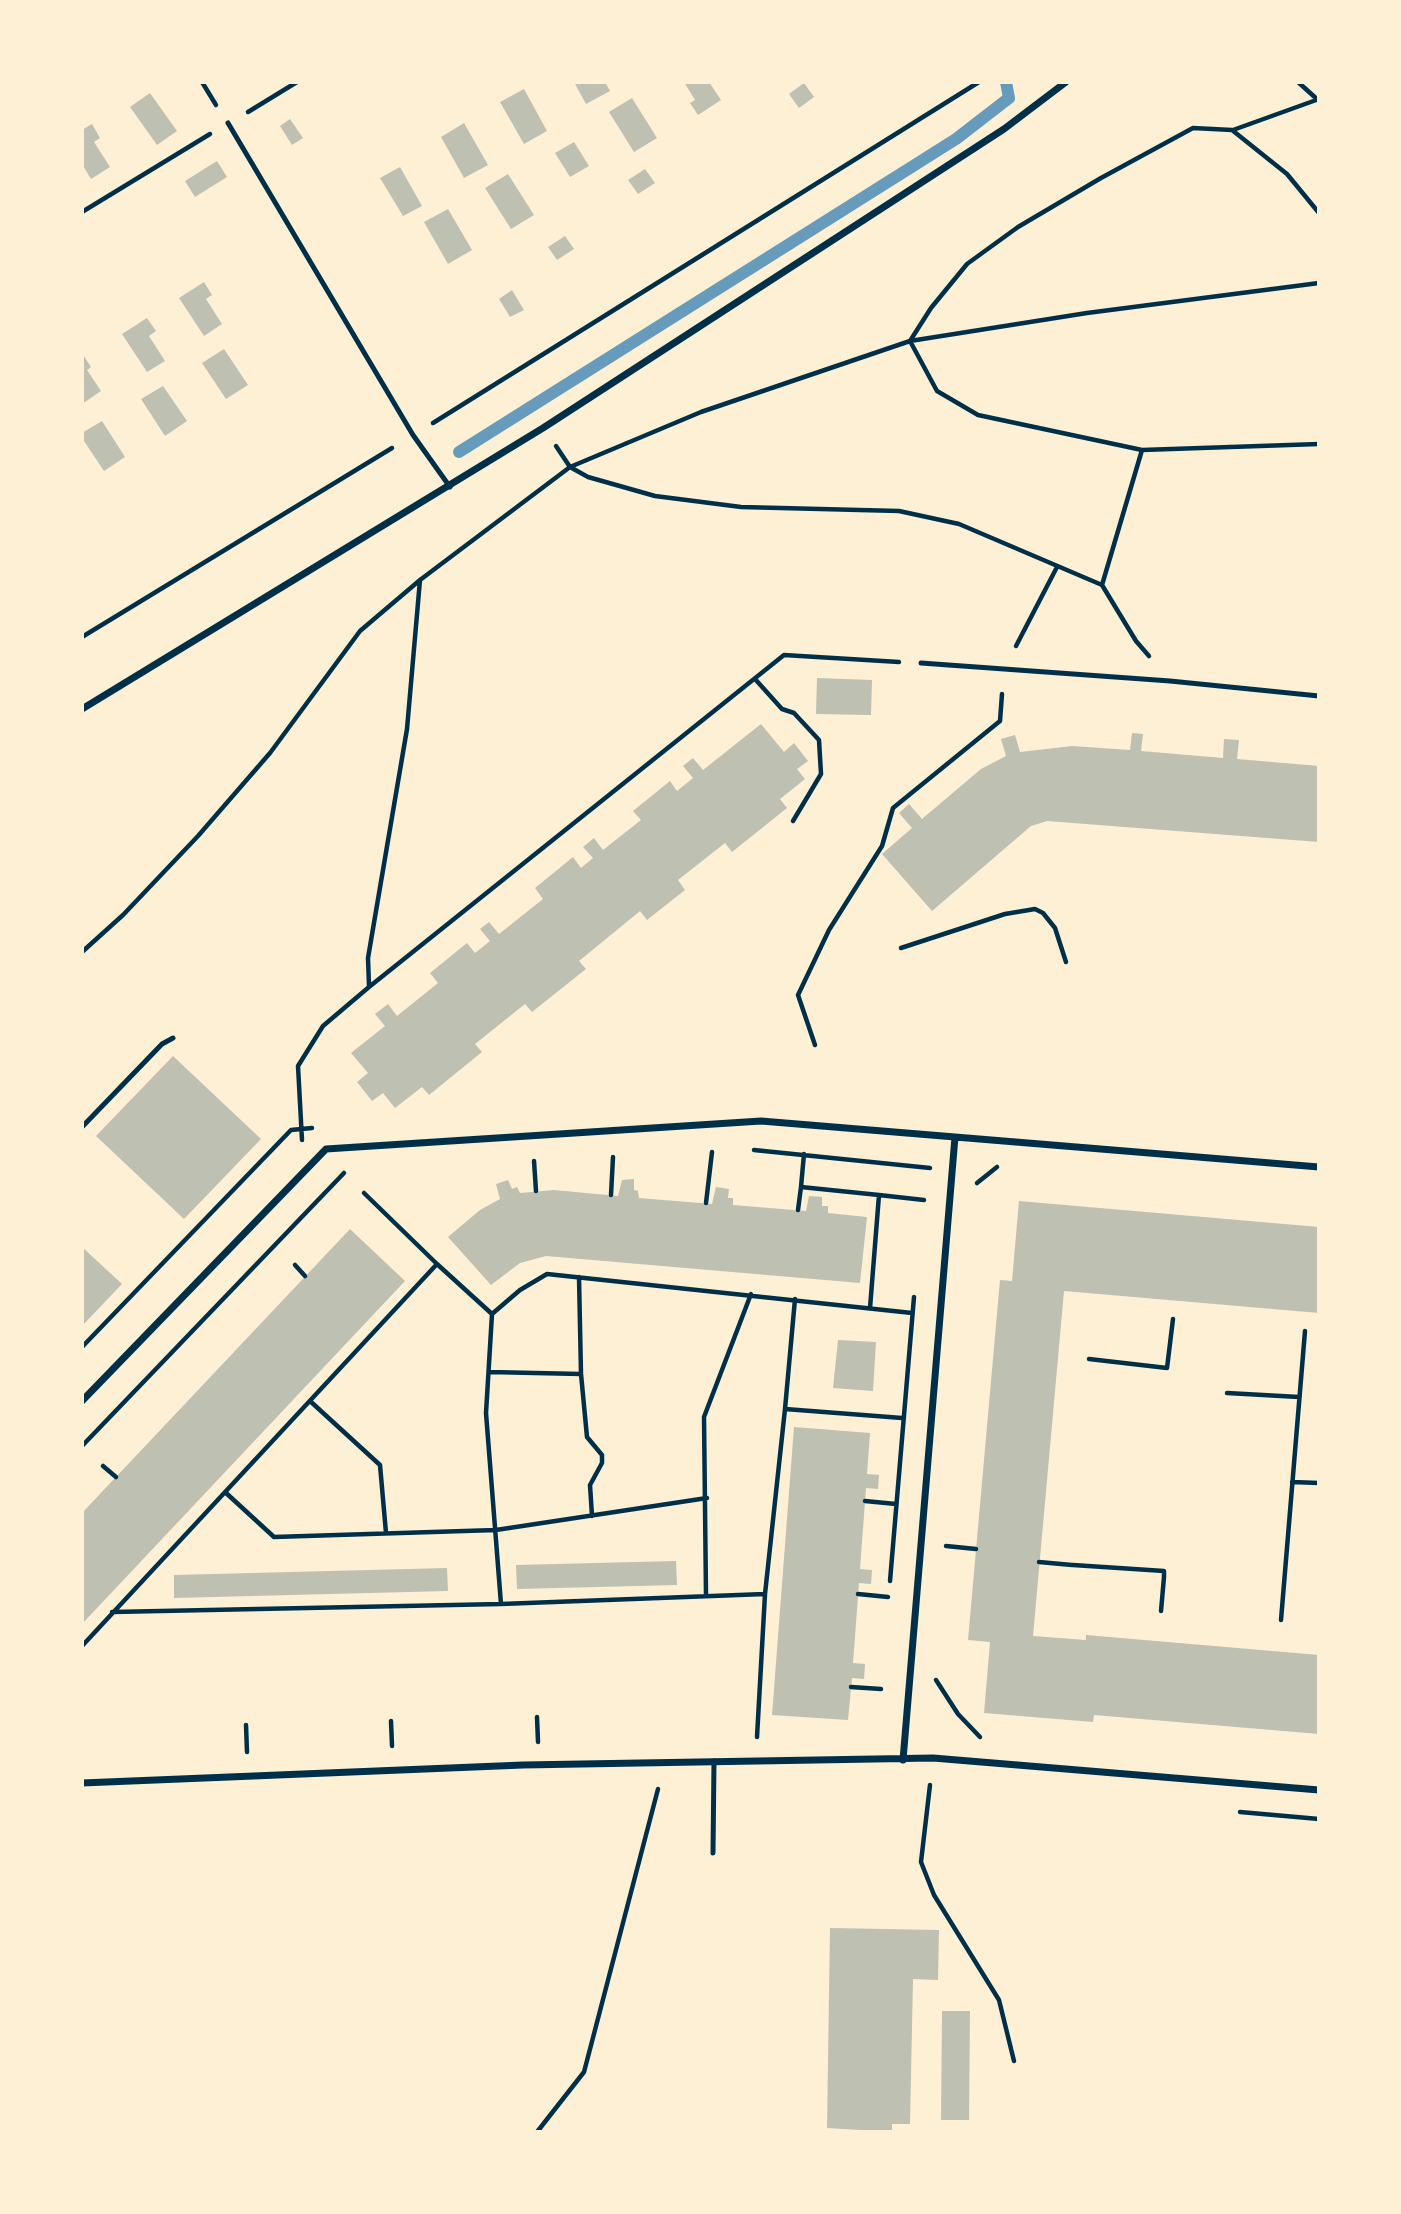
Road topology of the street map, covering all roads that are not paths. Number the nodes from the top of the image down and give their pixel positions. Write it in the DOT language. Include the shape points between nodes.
graph roads {
  1 [pos="1066,82"];
  2 [pos="228,123"];
  3 [pos="450,487"];
  4 [pos="921,663"];
  5 [pos="1319,696"];
  6 [pos="82,709"];
  7 [pos="173,1038"];
  8 [pos="82,1127"];
  9 [pos="955,1137"];
  10 [pos="1319,1167"];
  11 [pos="82,1401"];
  12 [pos="903,1760"];
  13 [pos="715,1761"];
  14 [pos="82,1783"];
  15 [pos="1319,1790"];
  16 [pos="713,1853"];
  1 -- 3 [label="street" via="1003,129"];
  2 -- 3 [label="lane" via="413,435"];
  3 -- 6 [label="street"];
  4 -- 5 [label="lane"];
  7 -- 8 [label="lane"];
  9 -- 10 [label="street"];
  9 -- 11 [label="street" via="749,1122 326,1149"];
  9 -- 12 [label="street"];
  12 -- 13 [label="street"];
  12 -- 15 [label="street" via="933,1758"];
  13 -- 14 [label="street"];
  13 -- 16 [label="lane"];
}
